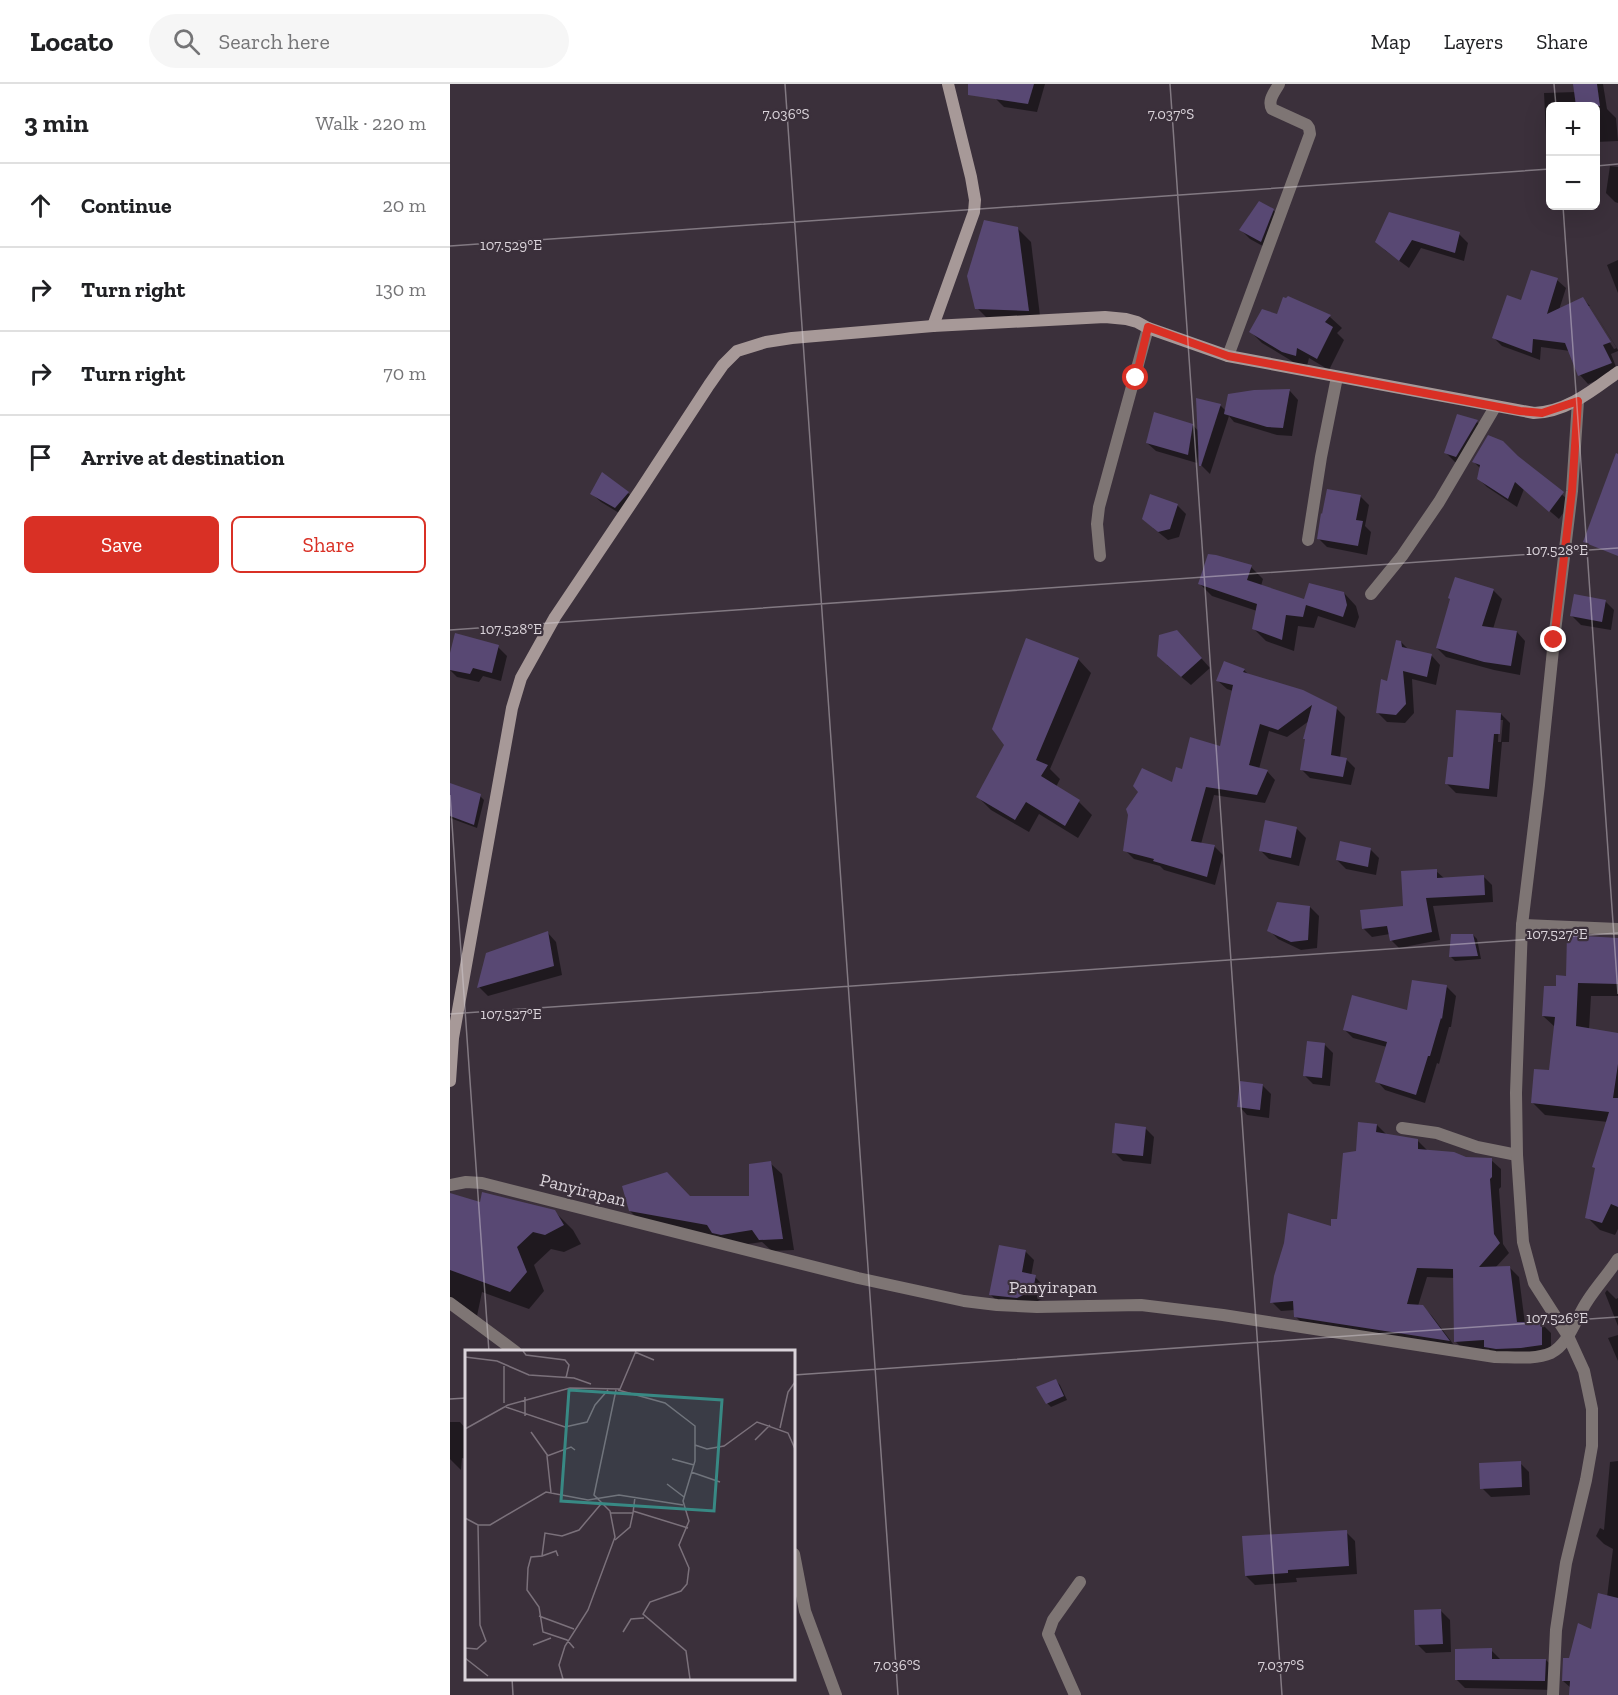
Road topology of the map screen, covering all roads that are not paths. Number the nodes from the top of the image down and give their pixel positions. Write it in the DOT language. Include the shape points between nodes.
graph roads {
  1 [pos="948,84"];
  2 [pos="1280,84"];
  3 [pos="933,326"];
  4 [pos="1148,327"];
  5 [pos="1228,356"];
  6 [pos="1618,372"];
  7 [pos="1337,376"];
  8 [pos="1578,401"];
  9 [pos="1495,407"];
  10 [pos="1308,540"];
  11 [pos="1100,556"];
  12 [pos="1371,594"];
  13 [pos="1522,925"];
  14 [pos="1618,929"];
  15 [pos="452,1040"];
  16 [pos="450,1081"];
  17 [pos="1402,1128"];
  18 [pos="1516,1155"];
  19 [pos="450,1185"];
  20 [pos="1617,1264"];
  21 [pos="450,1303"];
  22 [pos="1568,1336"];
  23 [pos="513,1350"];
  24 [pos="795,1559"];
  25 [pos="1080,1582"];
  26 [pos="836,1695"];
  27 [pos="1075,1695"];
  28 [pos="1553,1695"];
  1 -- 3 [label="street" via="975,200"];
  2 -- 5 [label="street" via="1270,107 1307,125 1310,134"];
  3 -- 4 [label="street" via="1105,317"];
  3 -- 15 [label="street" via="766,342 737,351 723,364 555,616 521,678 512,708"];
  4 -- 5 [label="street"];
  4 -- 11 [label="street" via="1099,507"];
  5 -- 7 [label="street"];
  6 -- 8 [label="street"];
  7 -- 9 [label="street"];
  7 -- 10 [label="street"];
  8 -- 9 [label="street" via="1542,413"];
  8 -- 13 [label="street" via="1572,491"];
  9 -- 12 [label="street" via="1439,502"];
  13 -- 14 [label="street"];
  13 -- 18 [label="street"];
  15 -- 16 [label="street"];
  17 -- 18 [label="street" via="1437,1133"];
  18 -- 22 [label="street" via="1523,1242 1534,1282"];
  19 -- 22 [label="street, Panyirapan" via="482,1183 858,1278 980,1303 1160,1308 1495,1357 1549,1353"];
  20 -- 22 [label="street, Panyirapan" via="1587,1301"];
  21 -- 23 [label="street"];
  22 -- 28 [label="street" via="1584,1371 1592,1409 1592,1446 1566,1563 1556,1630"];
  24 -- 26 [label="street" via="805,1611"];
  25 -- 27 [label="street" via="1053,1620 1048,1634"];
}
